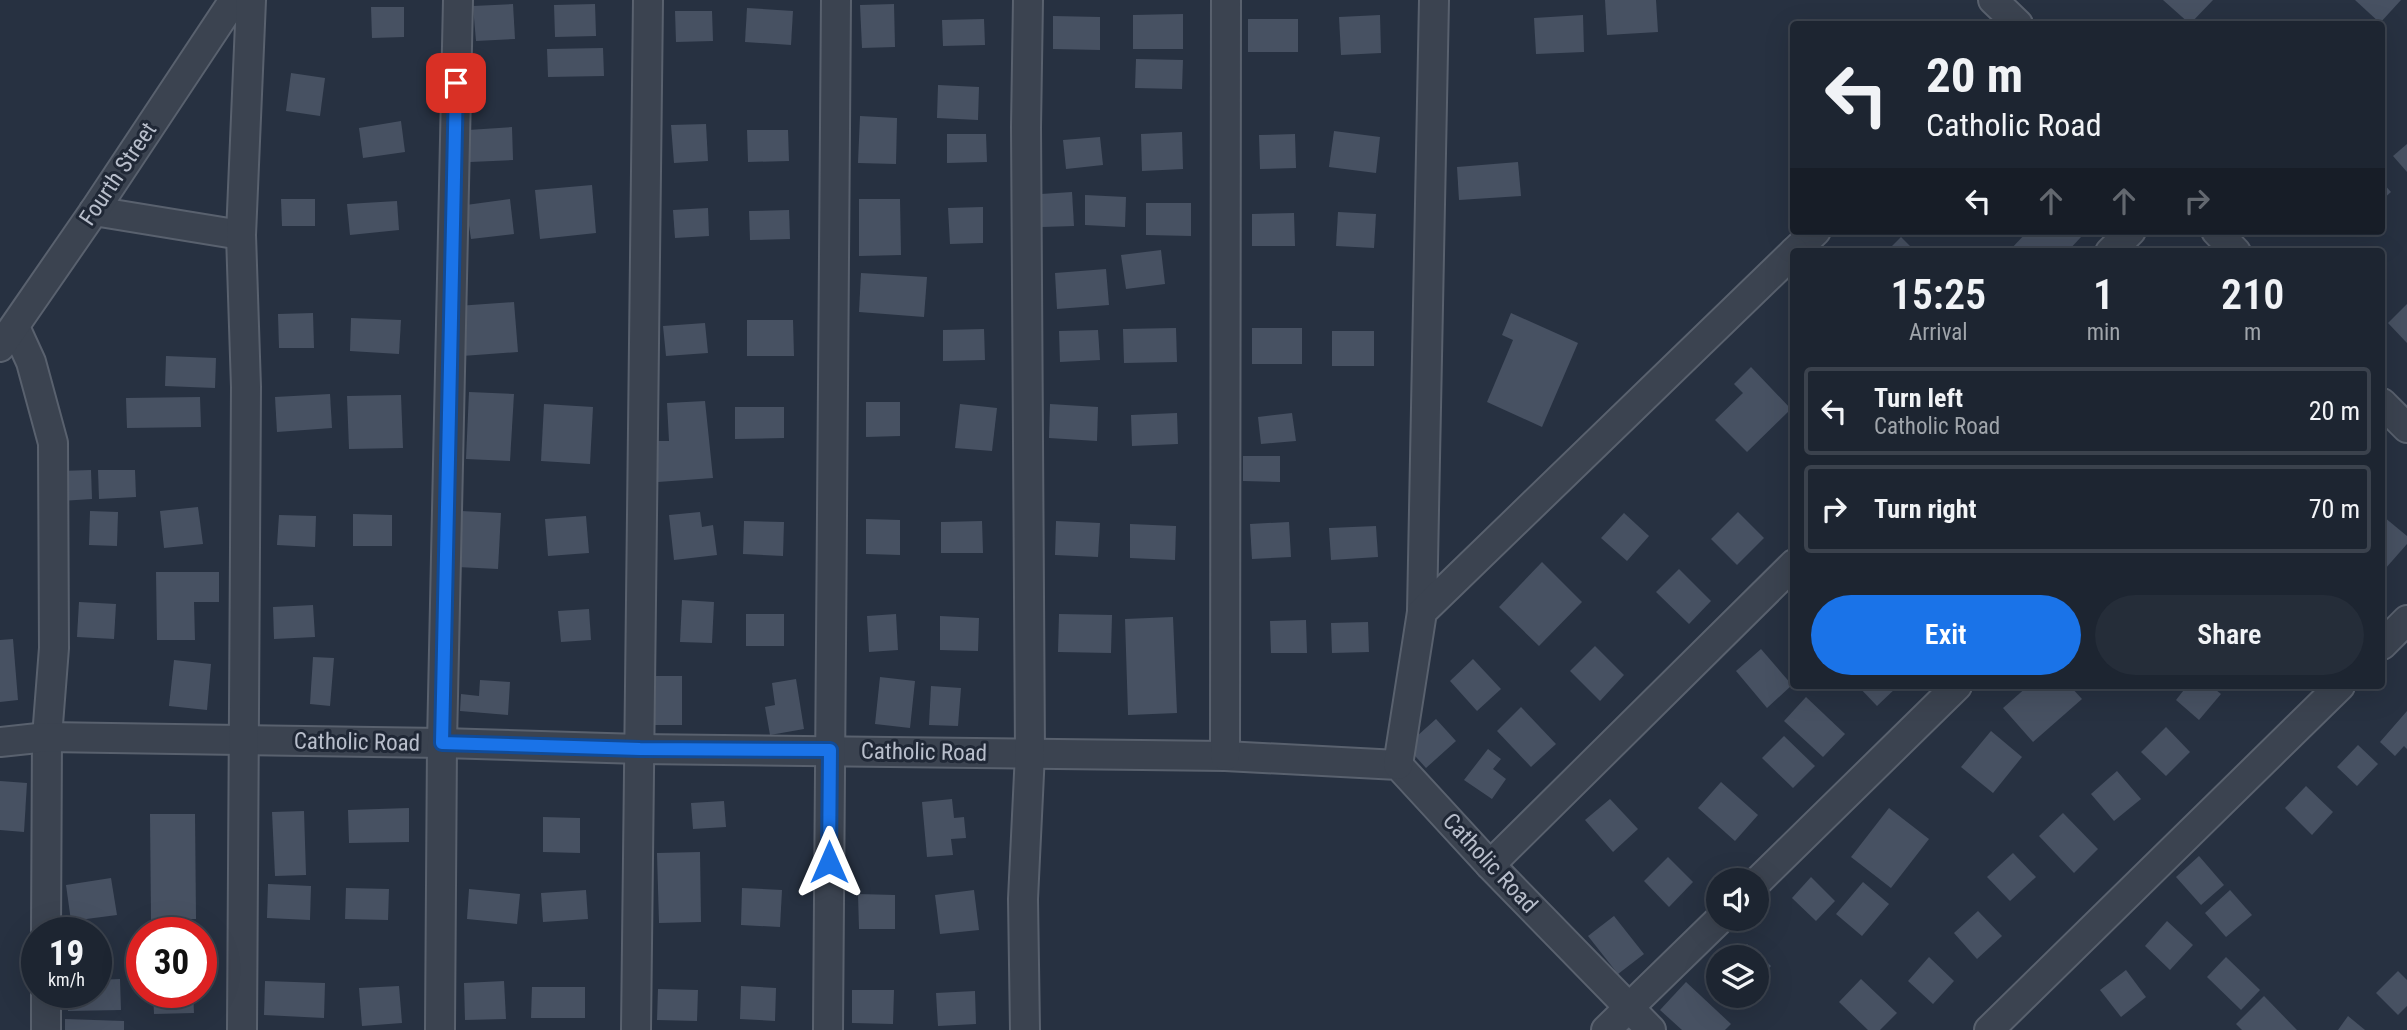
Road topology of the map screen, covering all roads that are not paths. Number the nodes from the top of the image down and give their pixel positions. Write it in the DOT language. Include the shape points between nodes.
graph roads {
  1 [pos="234,0"];
  2 [pos="251,0"];
  3 [pos="458,0"];
  4 [pos="648,0"];
  5 [pos="836,0"];
  6 [pos="1028,0"];
  7 [pos="1226,0"];
  8 [pos="1434,0"];
  9 [pos="1993,0"];
  10 [pos="2015,21"];
  11 [pos="94,211"];
  12 [pos="1812,235"];
  13 [pos="2127,235"];
  14 [pos="2220,235"];
  15 [pos="241,236"];
  16 [pos="1798,248"];
  17 [pos="2114,248"];
  18 [pos="2232,248"];
  19 [pos="1790,256"];
  20 [pos="7,337"];
  21 [pos="2385,406"];
  22 [pos="2407,428"];
  23 [pos="1790,568"];
  24 [pos="1422,612"];
  25 [pos="2407,620"];
  26 [pos="2385,642"];
  27 [pos="1954,689"];
  28 [pos="2337,689"];
  29 [pos="47,737"];
  30 [pos="244,740"];
  31 [pos="0,742"];
  32 [pos="442,743"];
  33 [pos="640,749"];
  34 [pos="830,750"];
  35 [pos="1030,753"];
  36 [pos="1225,756"];
  37 [pos="1398,765"];
  38 [pos="1490,865"];
  39 [pos="1769,870"];
  40 [pos="46,917"];
  41 [pos="1708,931"];
  42 [pos="46,1008"];
  43 [pos="1629,1008"];
  44 [pos="46,1030"];
  45 [pos="242,1030"];
  46 [pos="440,1030"];
  47 [pos="636,1030"];
  48 [pos="828,1030"];
  49 [pos="1024,1030"];
  50 [pos="1606,1030"];
  51 [pos="1651,1030"];
  52 [pos="1989,1030"];
  1 -- 11 [label="street, Fourth Street"];
  2 -- 15 [label="street"];
  3 -- 32 [label="street"];
  4 -- 33 [label="street"];
  5 -- 34 [label="street"];
  6 -- 35 [label="street"];
  7 -- 36 [label="street"];
  8 -- 24 [label="street"];
  9 -- 10 [label="street"];
  11 -- 15 [label="street"];
  11 -- 20 [label="street, Fourth Street"];
  12 -- 16 [label="street"];
  13 -- 17 [label="street"];
  14 -- 18 [label="street"];
  15 -- 30 [label="street" via="246,387"];
  19 -- 24 [label="street"];
  20 -- 29 [label="street" via="31,362 53,443 54,648"];
  21 -- 22 [label="street"];
  23 -- 38 [label="street"];
  24 -- 37 [label="street"];
  25 -- 26 [label="street"];
  27 -- 39 [label="street"];
  28 -- 52 [label="street"];
  29 -- 30 [label="street, Catholic Road"];
  29 -- 31 [label="street, Catholic Road"];
  29 -- 40 [label="street"];
  30 -- 32 [label="street, Catholic Road"];
  30 -- 45 [label="street"];
  32 -- 33 [label="street, Catholic Road"];
  32 -- 46 [label="street"];
  33 -- 34 [label="street, Catholic Road"];
  33 -- 47 [label="street"];
  34 -- 35 [label="street, Catholic Road"];
  34 -- 48 [label="street"];
  35 -- 36 [label="street, Catholic Road"];
  35 -- 49 [label="street" via="1023,899"];
  36 -- 37 [label="street, Catholic Road"];
  37 -- 38 [label="street, Catholic Road"];
  38 -- 43 [label="street, Catholic Road"];
  41 -- 43 [label="street"];
  42 -- 44 [label="street"];
  43 -- 50 [label="street"];
  43 -- 51 [label="street, Catholic Road"];
}
